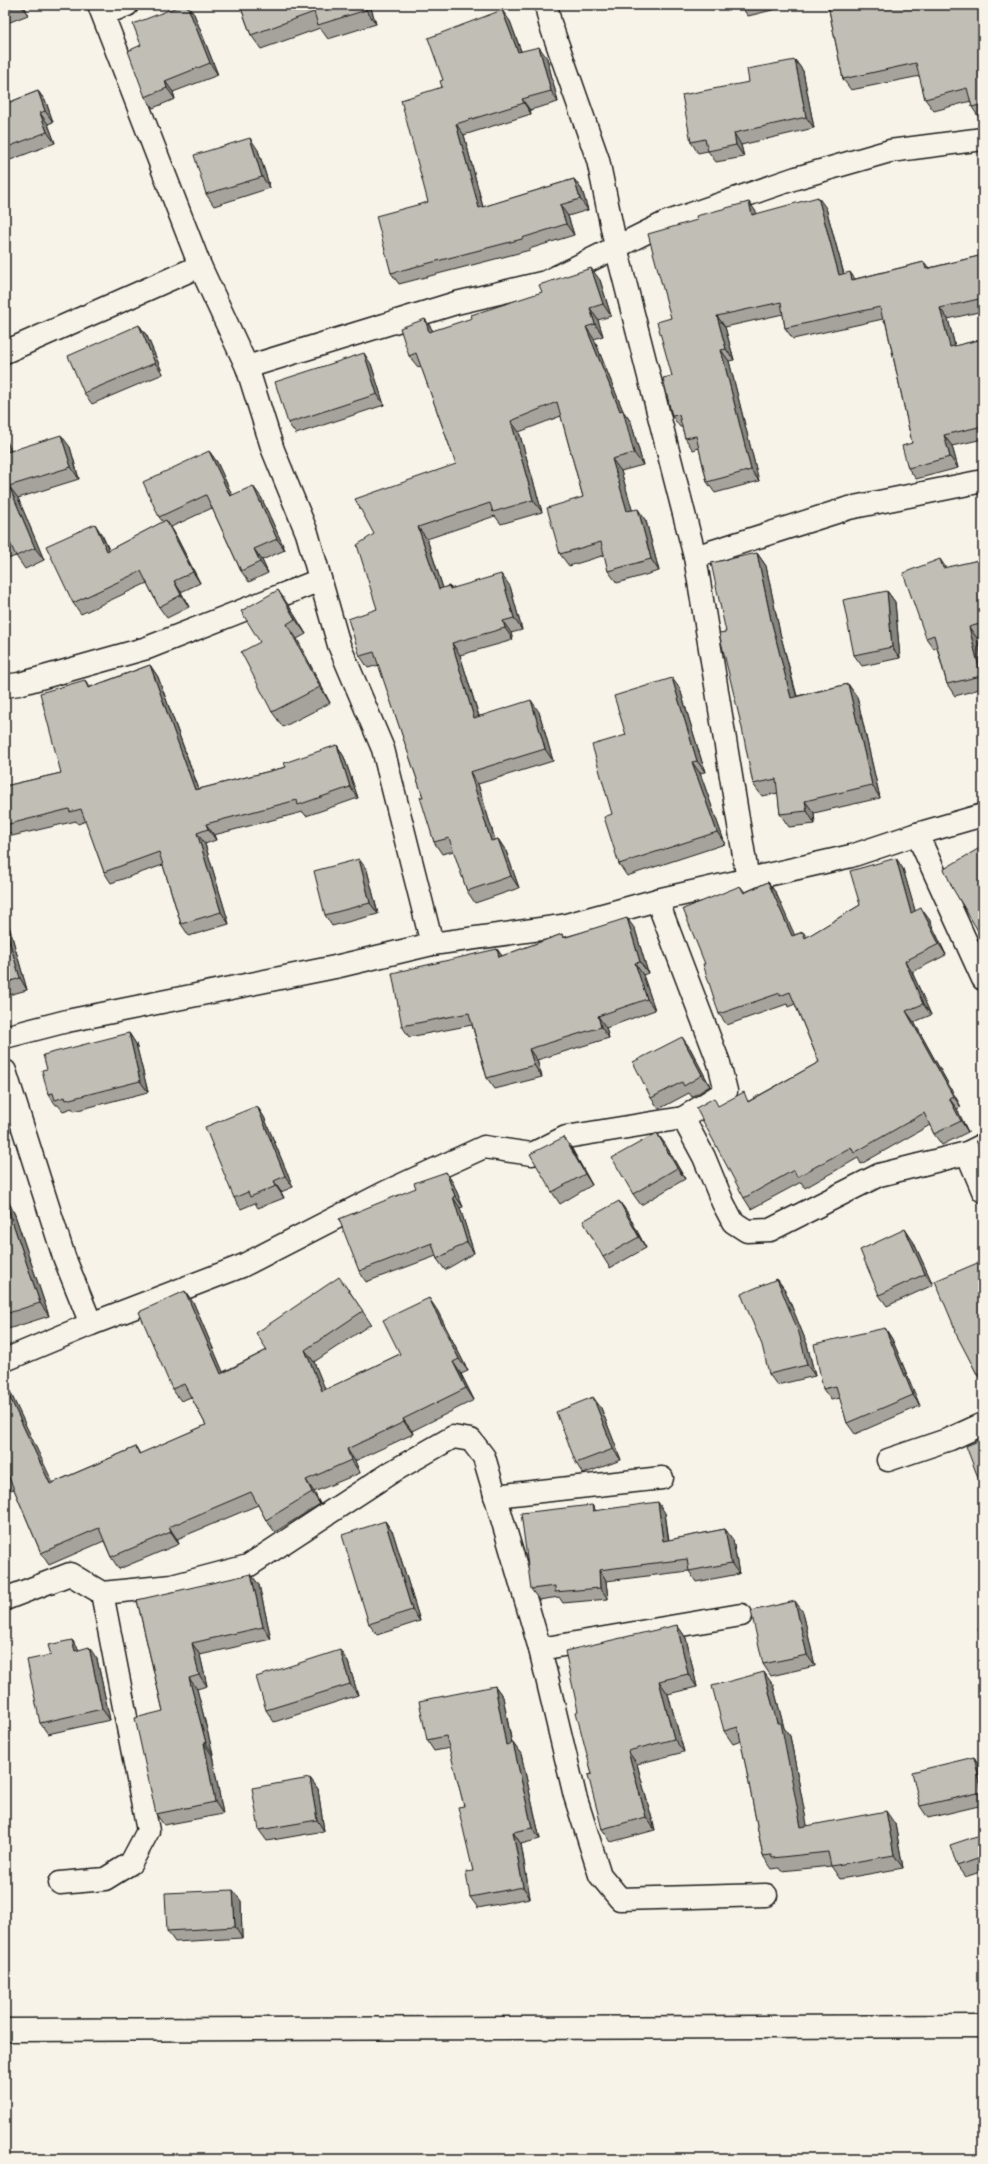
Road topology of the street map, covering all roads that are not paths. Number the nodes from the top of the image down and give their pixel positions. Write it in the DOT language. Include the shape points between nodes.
graph roads {
  1 [pos="127,5"];
  2 [pos="546,5"];
  3 [pos="101,10"];
  4 [pos="983,139"];
  5 [pos="616,247"];
  6 [pos="200,266"];
  7 [pos="5,352"];
  8 [pos="247,367"];
  9 [pos="983,481"];
  10 [pos="695,557"];
  11 [pos="320,580"];
  12 [pos="5,686"];
  13 [pos="983,815"];
  14 [pos="917,834"];
  15 [pos="748,880"];
  16 [pos="657,900"];
  17 [pos="432,944"];
  18 [pos="983,979"];
  19 [pos="5,1037"];
  20 [pos="5,1071"];
  21 [pos="683,1118"];
  22 [pos="975,1149"];
  23 [pos="983,1191"];
  24 [pos="91,1324"];
  25 [pos="5,1360"];
  26 [pos="983,1424"];
  27 [pos="888,1460"];
  28 [pos="662,1478"];
  29 [pos="495,1496"];
  30 [pos="102,1593"];
  31 [pos="5,1599"];
  32 [pos="742,1615"];
  33 [pos="540,1649"];
  34 [pos="60,1882"];
  35 [pos="766,1895"];
  36 [pos="983,2026"];
  37 [pos="5,2030"];
  1 -- 3 [label="main road"];
  2 -- 5 [label="main road" via="598,160"];
  3 -- 6 [label="main road"];
  4 -- 5 [label="main road" via="890,151 796,178 664,223"];
  5 -- 8 [label="main road" via="546,282 456,303"];
  5 -- 10 [label="main road"];
  6 -- 7 [label="main road"];
  6 -- 8 [label="main road"];
  8 -- 11 [label="main road" via="273,450 307,533"];
  9 -- 10 [label="main road" via="849,508"];
  10 -- 15 [label="main road"];
  11 -- 12 [label="main road" via="147,648"];
  11 -- 17 [label="main road" via="339,645 383,749"];
  13 -- 14 [label="main road"];
  14 -- 15 [label="main road" via="851,856"];
  14 -- 18 [label="main road"];
  15 -- 16 [label="main road"];
  16 -- 17 [label="main road" via="562,926"];
  16 -- 21 [label="main road" via="719,1063 726,1091"];
  17 -- 19 [label="main road" via="335,967 67,1021"];
  20 -- 24 [label="main road" via="64,1257"];
  21 -- 22 [label="main road" via="704,1156 722,1203 733,1222 747,1231 770,1230 879,1175"];
  21 -- 24 [label="main road" via="566,1136 532,1154 484,1147 386,1192 242,1266"];
  22 -- 23 [label="main road"];
  24 -- 25 [label="main road"];
  26 -- 27 [label="main road" via="950,1439"];
  28 -- 29 [label="main road"];
  29 -- 30 [label="main road" via="484,1457 471,1440 453,1437 390,1473 248,1566 172,1586"];
  29 -- 33 [label="main road"];
  30 -- 31 [label="main road" via="70,1574"];
  30 -- 34 [label="main road" via="148,1832 131,1863 105,1879"];
  32 -- 33 [label="main road"];
  33 -- 35 [label="main road" via="576,1796 600,1875 620,1899"];
  36 -- 37 [label="main road"];
}
